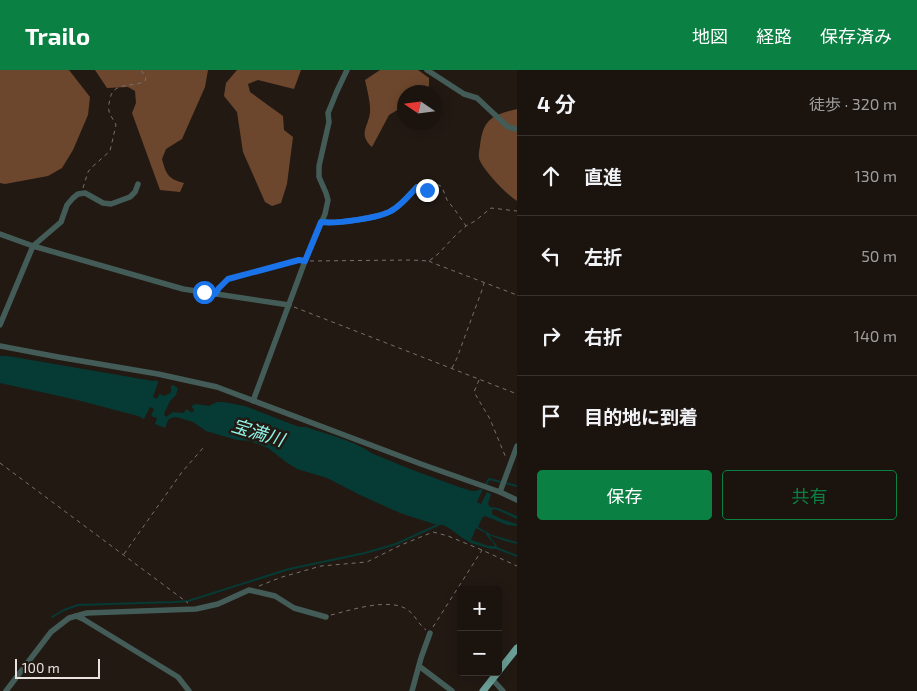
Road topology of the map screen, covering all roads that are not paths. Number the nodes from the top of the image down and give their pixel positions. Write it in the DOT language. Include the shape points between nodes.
graph roads {
  1 [pos="348,70"];
  2 [pos="427,70"];
  3 [pos="517,128"];
  4 [pos="138,184"];
  5 [pos="417,187"];
  6 [pos="321,222"];
  7 [pos="0,234"];
  8 [pos="34,246"];
  9 [pos="289,305"];
  10 [pos="0,326"];
  11 [pos="0,346"];
  12 [pos="253,400"];
  13 [pos="517,446"];
  14 [pos="500,492"];
  15 [pos="517,500"];
  16 [pos="76,616"];
  17 [pos="326,617"];
  18 [pos="430,633"];
  19 [pos="517,648"];
  20 [pos="419,666"];
  21 [pos="502,667"];
  22 [pos="495,676"];
  23 [pos="492,679"];
  24 [pos="6,691"];
  25 [pos="189,691"];
  26 [pos="412,691"];
  27 [pos="452,691"];
  28 [pos="483,691"];
  29 [pos="503,691"];
  1 -- 6 [label="street" via="328,113 319,177 328,200"];
  2 -- 3 [label="street" via="464,94 477,98 508,127"];
  4 -- 8 [label="street" via="130,197 111,204 90,195 78,194 67,205 61,222"];
  5 -- 6 [label="street" via="401,204 384,215"];
  6 -- 9 [label="street"];
  7 -- 8 [label="street"];
  8 -- 9 [label="street" via="183,289"];
  8 -- 10 [label="street"];
  9 -- 12 [label="street"];
  11 -- 12 [label="street" via="158,374 217,387"];
  12 -- 14 [label="street"];
  13 -- 14 [label="street"];
  14 -- 15 [label="street"];
  16 -- 17 [label="street" via="100,612 196,609 218,604 249,590 275,596 294,608"];
  16 -- 24 [label="street" via="51,632"];
  16 -- 25 [label="street" via="178,676"];
  18 -- 20 [label="street"];
  19 -- 21 [label="main road"];
  20 -- 26 [label="street"];
  20 -- 27 [label="street"];
  22 -- 23 [label="main road"];
  23 -- 28 [label="main road"];
  23 -- 29 [label="street"];
}
